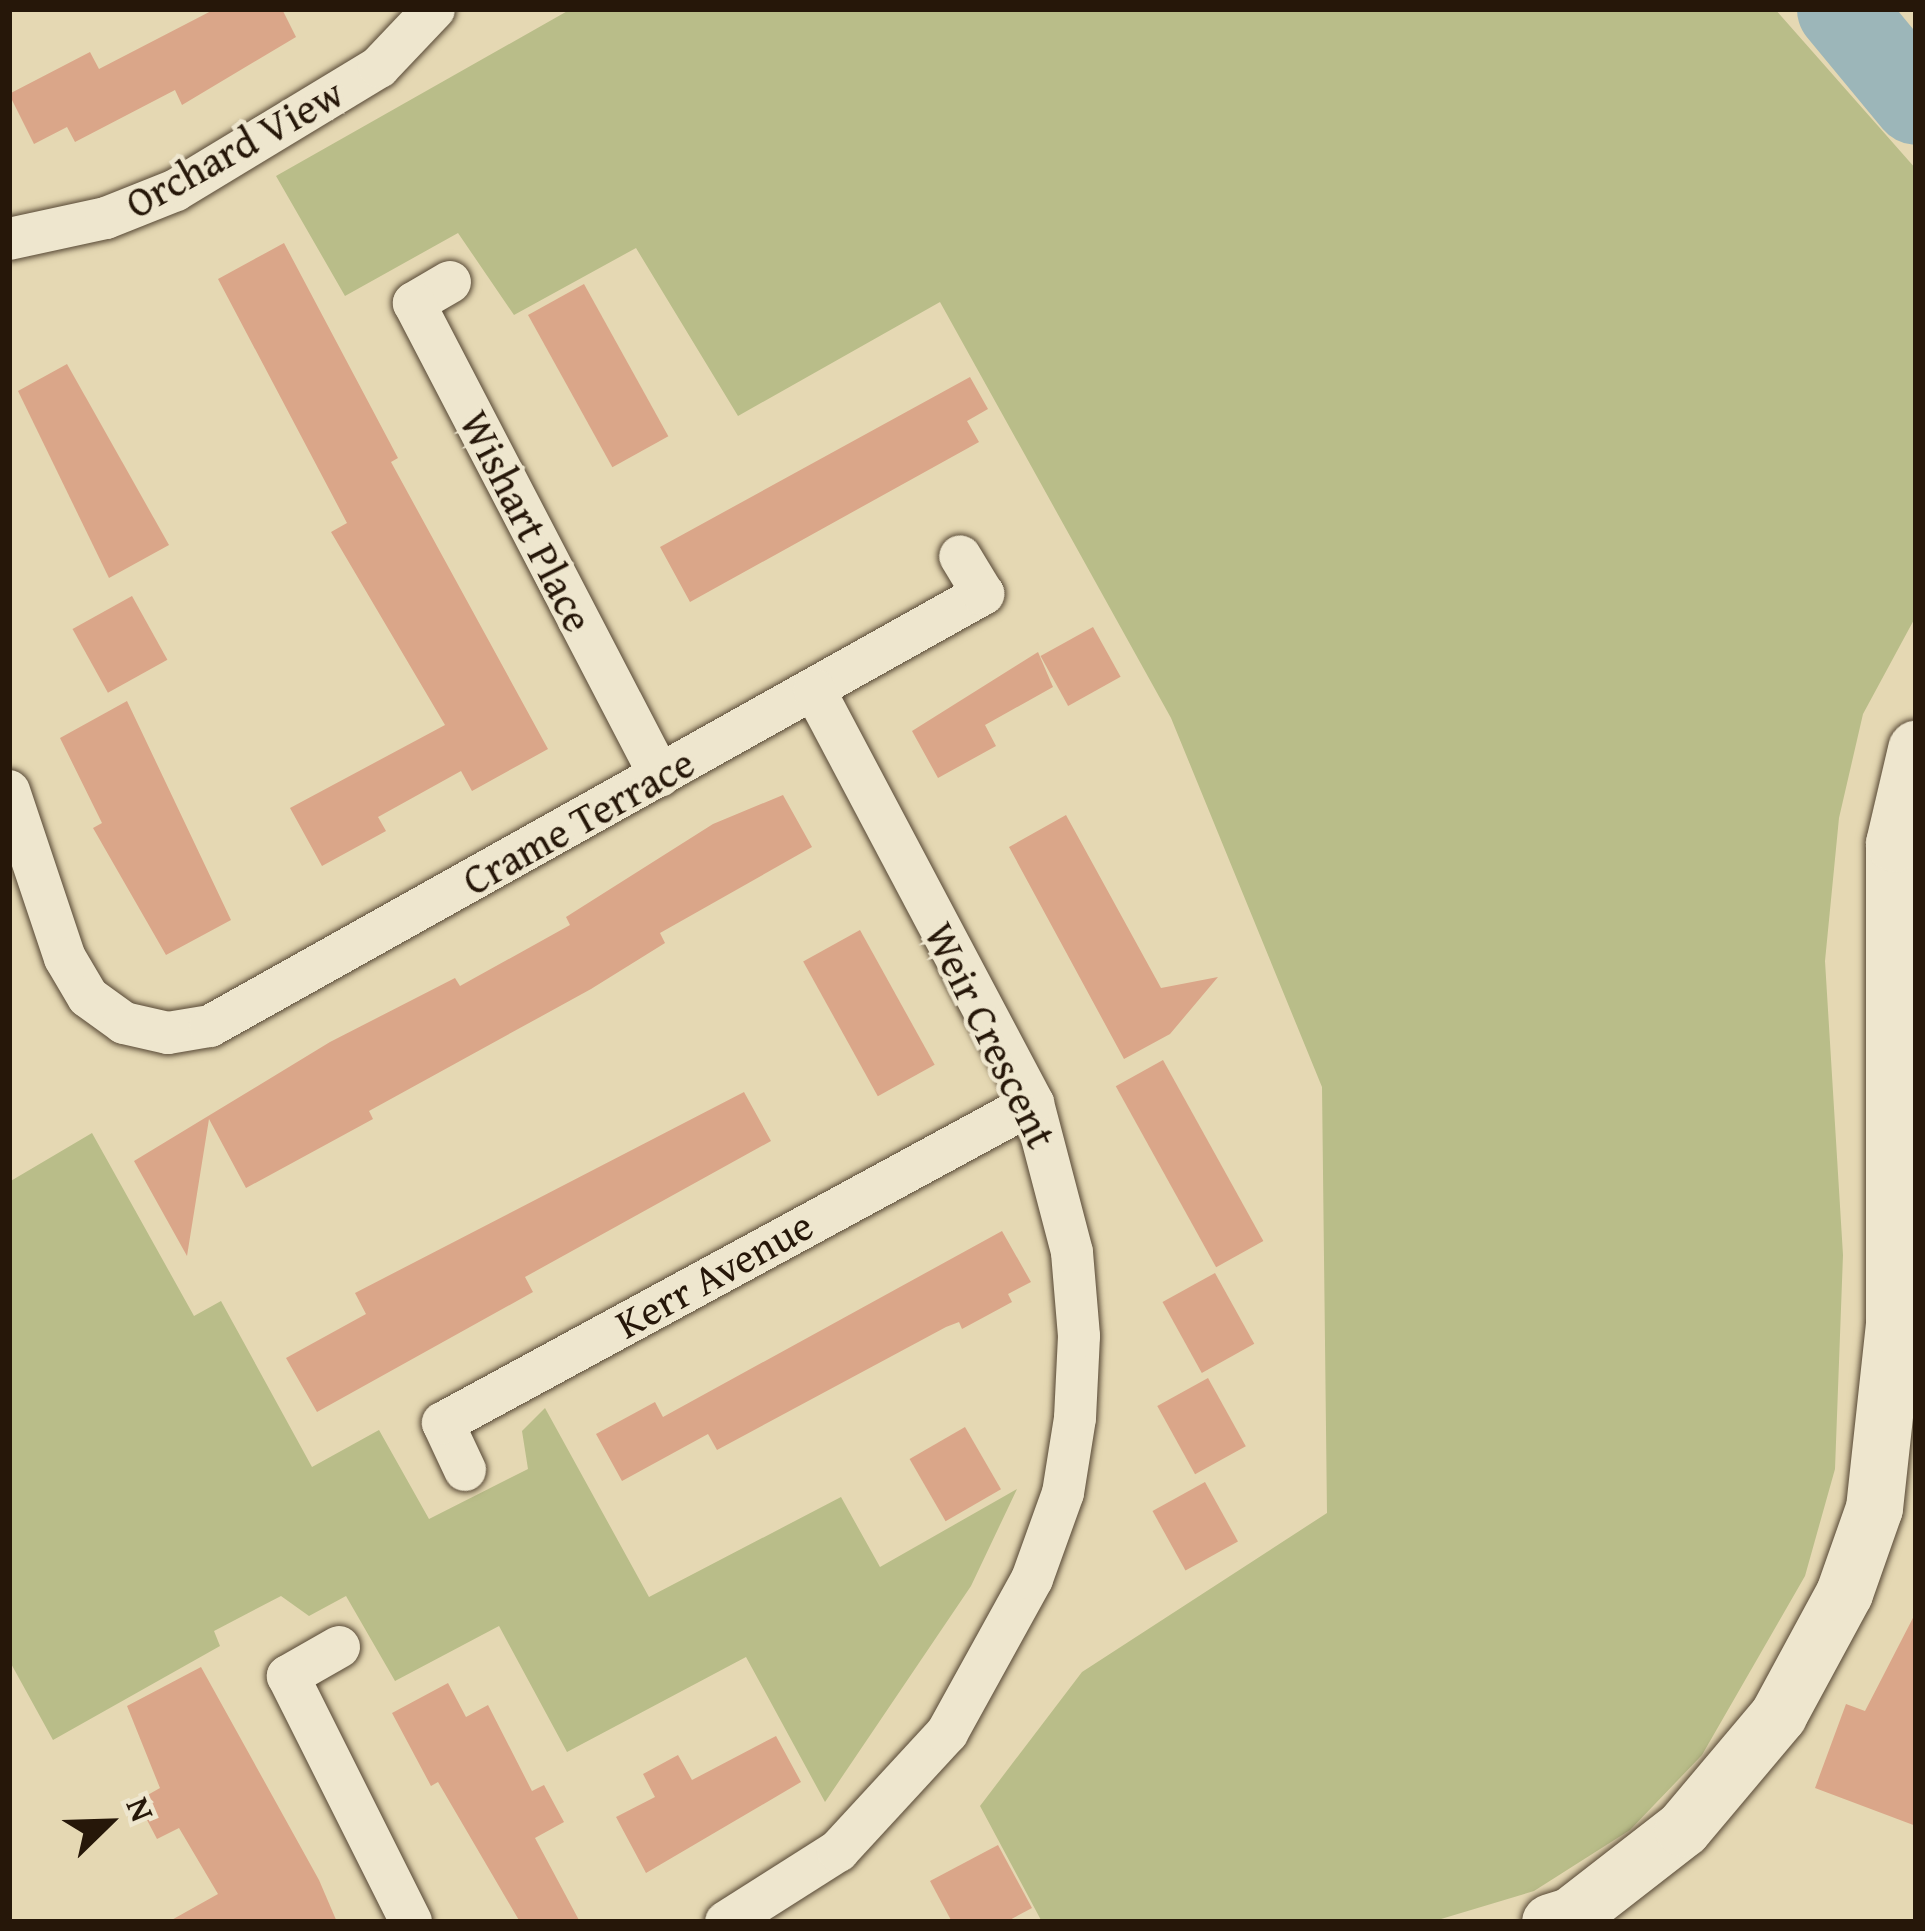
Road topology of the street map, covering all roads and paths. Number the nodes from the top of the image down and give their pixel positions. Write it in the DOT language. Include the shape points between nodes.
graph roads {
  1 [pos="434,9"];
  2 [pos="9,239"];
  3 [pos="450,282"];
  4 [pos="960,556"];
  5 [pos="814,689"];
  6 [pos="1916,749"];
  7 [pos="660,776"];
  8 [pos="9,791"];
  9 [pos="1033,1103"];
  10 [pos="465,1470"];
  11 [pos="339,1647"];
  12 [pos="411,1922"];
  13 [pos="726,1922"];
  14 [pos="1550,1922"];
  1 -- 2 [label="street, Orchard View" via="379,67 176,190 106,218"];
  3 -- 7 [label="street, Wishart Place" via="414,303"];
  4 -- 5 [label="street, Crame Terrace" via="982,594"];
  5 -- 7 [label="street, Crame Terrace"];
  5 -- 9 [label="street, Weir Crescent"];
  6 -- 14 [label="main road" via="1894,843 1887,1443 1844,1593 1778,1715 1683,1828 1570,1916"];
  7 -- 8 [label="street, Crame Terrace" via="211,1025 167,1033 124,1024 88,997 64,958"];
  9 -- 10 [label="street, Kerr Avenue" via="443,1423"];
  9 -- 13 [label="street, Weir Crescent" via="1057,1176 1079,1336 1063,1493 1032,1579 994,1660 898,1794 838,1851"];
  11 -- 12 [label="street" via="288,1676"];
}
